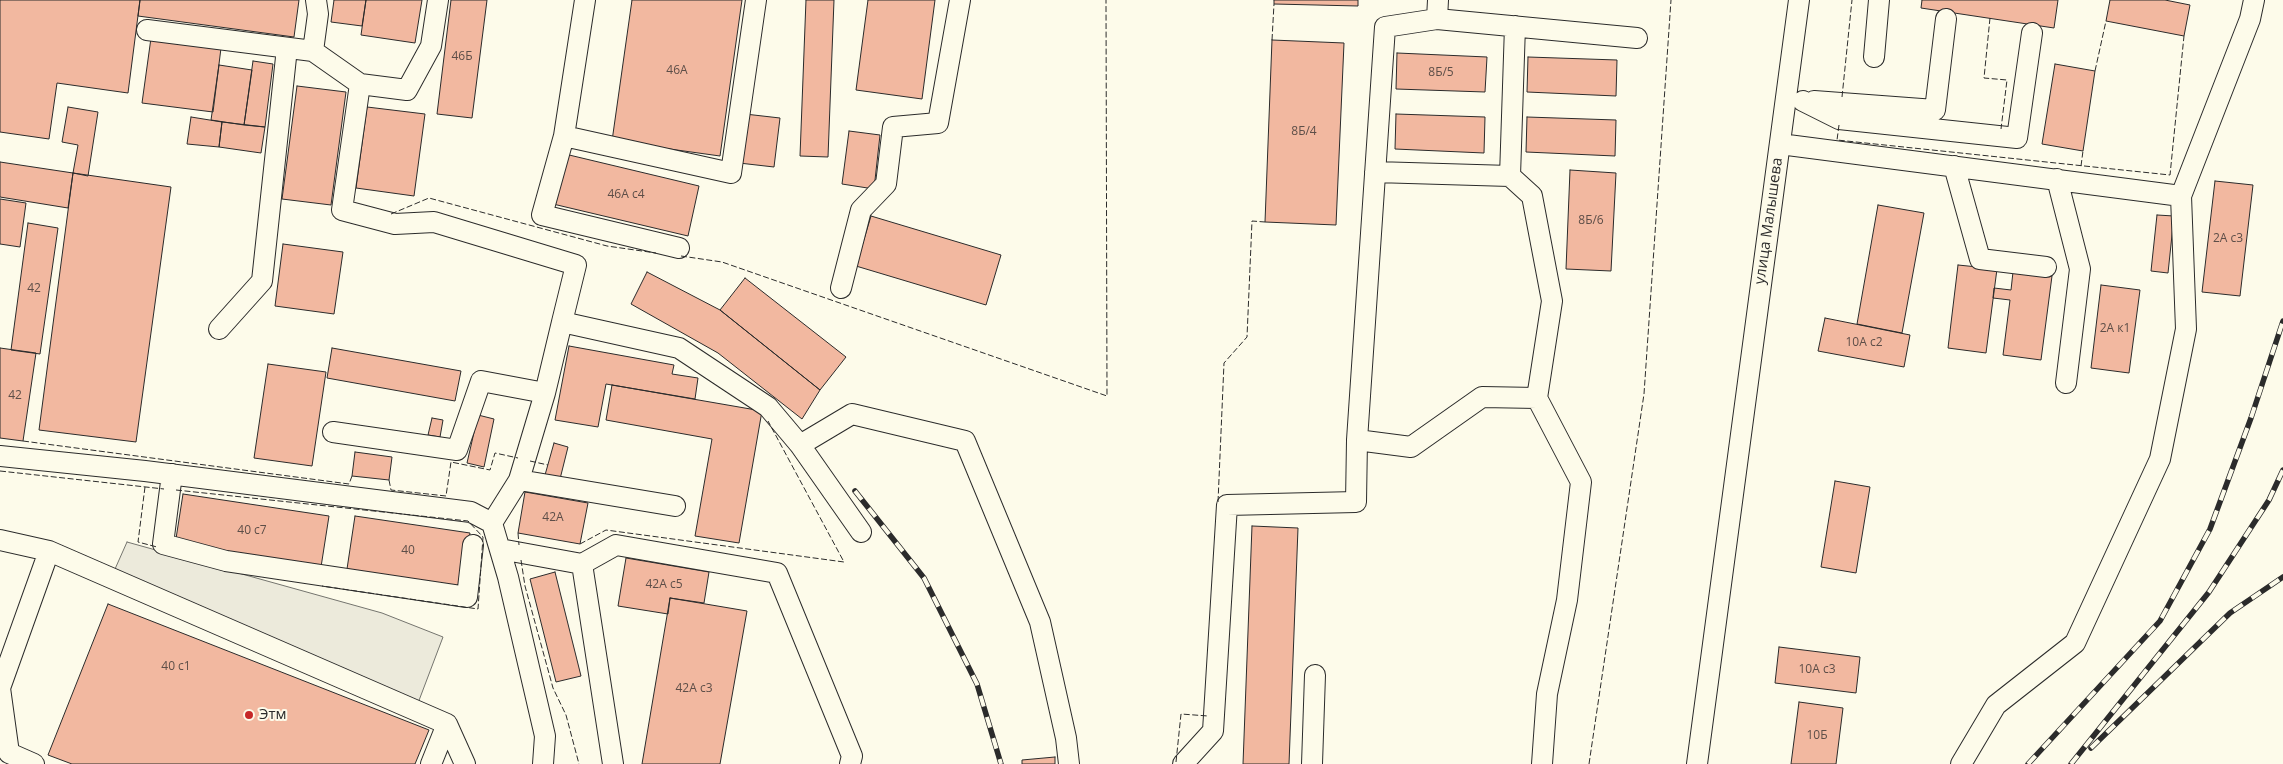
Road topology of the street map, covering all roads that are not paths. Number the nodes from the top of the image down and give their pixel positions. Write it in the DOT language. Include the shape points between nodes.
graph roads {
  1 [pos="316,0"];
  2 [pos="438,0"];
  3 [pos="585,0"];
  4 [pos="756,0"];
  5 [pos="960,0"];
  6 [pos="1799,0"];
  7 [pos="1879,0"];
  8 [pos="2254,0"];
  9 [pos="1438,9"];
  10 [pos="1946,19"];
  11 [pos="1515,26"];
  12 [pos="147,30"];
  13 [pos="2032,33"];
  14 [pos="1637,38"];
  15 [pos="287,48"];
  16 [pos="313,51"];
  17 [pos="1874,57"];
  18 [pos="360,84"];
  19 [pos="1795,100"];
  20 [pos="564,136"];
  21 [pos="1780,144"];
  22 [pos="1954,166"];
  23 [pos="1375,172"];
  24 [pos="1510,176"];
  25 [pos="2057,179"];
  26 [pos="2181,196"];
  27 [pos="679,248"];
  28 [pos="2046,267"];
  29 [pos="841,288"];
  30 [pos="562,322"];
  31 [pos="219,329"];
  32 [pos="2066,383"];
  33 [pos="545,393"];
  34 [pos="1537,398"];
  35 [pos="333,432"];
  36 [pos="1357,440"];
  37 [pos="800,445"];
  38 [pos="0,456"];
  39 [pos="172,474"];
  40 [pos="519,480"];
  41 [pos="675,506"];
  42 [pos="492,523"];
  43 [pos="861,532"];
  44 [pos="0,540"];
  45 [pos="473,545"];
  46 [pos="500,549"];
  47 [pos="49,551"];
  48 [pos="582,564"];
  49 [pos="1315,675"];
  50 [pos="447,724"];
  51 [pos="34,764"];
  52 [pos="431,764"];
  53 [pos="465,764"];
  54 [pos="543,764"];
  55 [pos="613,764"];
  56 [pos="850,764"];
  57 [pos="1068,764"];
  58 [pos="1184,764"];
  59 [pos="1312,764"];
  60 [pos="1542,764"];
  61 [pos="1697,764"];
  62 [pos="1961,764"];
  1 -- 16 [label="lane" via="318,14"];
  2 -- 18 [label="lane" via="431,46 407,90"];
  3 -- 20 [label="lane"];
  4 -- 20 [label="lane" via="731,172"];
  5 -- 29 [label="lane" via="938,123 893,127 886,184 861,210"];
  6 -- 19 [label="lane, улица Малышева"];
  7 -- 17 [label="lane"];
  8 -- 26 [label="lane" via="2250,19"];
  9 -- 11 [label="lane"];
  9 -- 23 [label="lane" via="1385,27"];
  10 -- 19 [label="lane" via="1936,110"];
  11 -- 14 [label="lane"];
  11 -- 24 [label="lane"];
  12 -- 15 [label="lane"];
  13 -- 19 [label="lane" via="2017,138 1839,118"];
  15 -- 16 [label="lane"];
  15 -- 31 [label="lane" via="262,281"];
  16 -- 18 [label="lane"];
  18 -- 30 [label="lane" via="342,210 395,224 434,222 576,265"];
  19 -- 21 [label="lane, улица Малышева"];
  20 -- 27 [label="lane" via="542,215"];
  21 -- 22 [label="lane"];
  21 -- 61 [label="lane, улица Малышева"];
  22 -- 25 [label="lane"];
  22 -- 28 [label="lane" via="1980,259"];
  23 -- 24 [label="lane"];
  23 -- 36 [label="lane"];
  24 -- 34 [label="lane" via="1532,196 1552,302"];
  25 -- 26 [label="lane"];
  25 -- 32 [label="lane" via="2080,269"];
  26 -- 62 [label="lane" via="2186,329 2160,459 2075,643 1996,705"];
  30 -- 33 [label="lane"];
  30 -- 37 [label="lane" via="679,348 768,407"];
  33 -- 35 [label="lane" via="481,381 457,450"];
  33 -- 40 [label="lane"];
  34 -- 36 [label="lane" via="1482,398 1411,447"];
  34 -- 60 [label="lane" via="1581,482 1567,600 1548,694"];
  36 -- 58 [label="lane" via="1356,502 1226,505 1213,731"];
  37 -- 43 [label="lane"];
  37 -- 57 [label="lane" via="852,414 965,441 1040,622 1066,738"];
  38 -- 39 [label="lane"];
  39 -- 42 [label="lane" via="471,512"];
  39 -- 45 [label="lane" via="163,544 226,561 467,597"];
  40 -- 41 [label="lane"];
  40 -- 42 [label="lane"];
  42 -- 46 [label="lane"];
  44 -- 47 [label="lane"];
  46 -- 48 [label="lane"];
  46 -- 54 [label="lane" via="545,736"];
  47 -- 50 [label="lane"];
  47 -- 51 [label="lane" via="0,688 9,754"];
  48 -- 55 [label="lane"];
  48 -- 56 [label="lane" via="616,545 777,573 852,756"];
  49 -- 59 [label="lane"];
  50 -- 52 [label="lane"];
  50 -- 53 [label="lane"];
}
